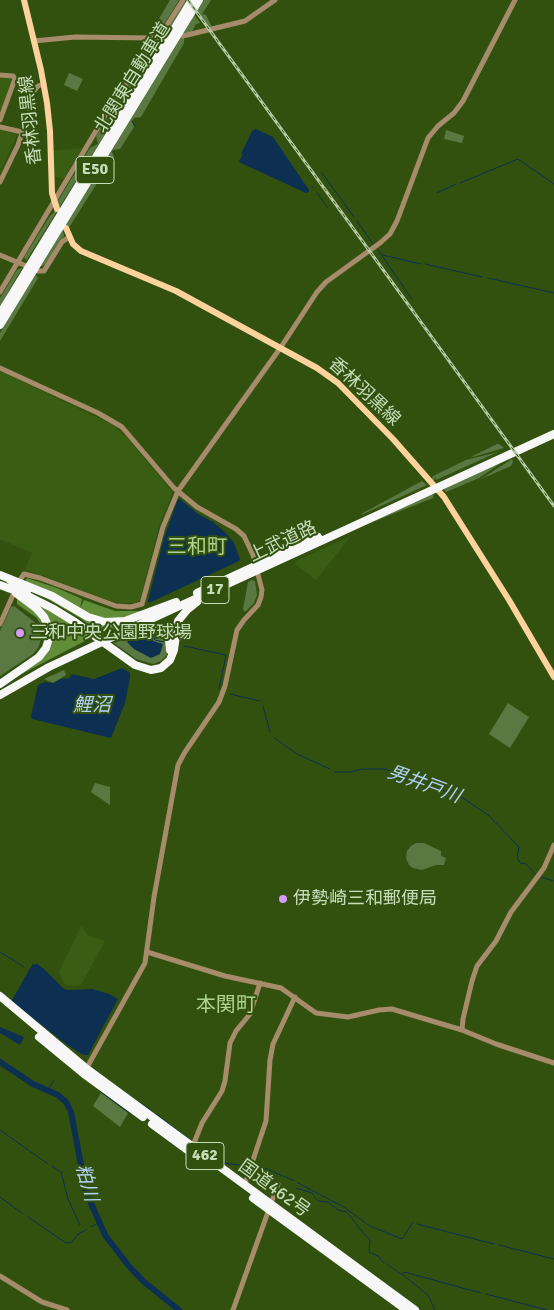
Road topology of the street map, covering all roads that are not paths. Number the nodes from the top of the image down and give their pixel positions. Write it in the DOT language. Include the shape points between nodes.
graph roads {
  1 [pos="24,0"];
  2 [pos="275,0"];
  3 [pos="515,0"];
  4 [pos="196,1"];
  5 [pos="185,6"];
  6 [pos="184,36"];
  7 [pos="152,38"];
  8 [pos="34,41"];
  9 [pos="0,75"];
  10 [pos="44,84"];
  11 [pos="0,120"];
  12 [pos="0,127"];
  13 [pos="22,132"];
  14 [pos="0,182"];
  15 [pos="56,206"];
  16 [pos="66,228"];
  17 [pos="69,237"];
  18 [pos="0,255"];
  19 [pos="18,262"];
  20 [pos="24,265"];
  21 [pos="37,271"];
  22 [pos="0,292"];
  23 [pos="0,314"];
  24 [pos="0,326"];
  25 [pos="281,347"];
  26 [pos="0,368"];
  27 [pos="554,429"];
  28 [pos="554,434"];
  29 [pos="519,448"];
  30 [pos="178,491"];
  31 [pos="256,568"];
  32 [pos="0,575"];
  33 [pos="10,580"];
  34 [pos="20,580"];
  35 [pos="231,583"];
  36 [pos="0,584"];
  37 [pos="12,592"];
  38 [pos="176,602"];
  39 [pos="0,624"];
  40 [pos="95,634"];
  41 [pos="110,646"];
  42 [pos="86,649"];
  43 [pos="554,677"];
  44 [pos="0,684"];
  45 [pos="0,690"];
  46 [pos="0,695"];
  47 [pos="554,844"];
  48 [pos="147,952"];
  49 [pos="260,983"];
  50 [pos="0,996"];
  51 [pos="295,997"];
  52 [pos="0,1002"];
  53 [pos="462,1030"];
  54 [pos="554,1062"];
  55 [pos="85,1071"];
  56 [pos="191,1149"];
  57 [pos="278,1184"];
  58 [pos="243,1185"];
  59 [pos="270,1207"];
  60 [pos="0,1276"];
  61 [pos="67,1310"];
  62 [pos="233,1310"];
  63 [pos="407,1310"];
  64 [pos="415,1310"];
  1 -- 8 [label="main road, 香林羽黒線"];
  2 -- 6 [label="street" via="244,22"];
  3 -- 25 [label="street" via="463,101 428,138 390,234 323,285"];
  4 -- 5 [label="highway, 北関東自動車道 / E50"];
  5 -- 15 [label="street" via="109,109"];
  5 -- 23 [label="highway, 北関東自動車道 / E50"];
  5 -- 24 [label="highway, 北関東自動車道 / E50"];
  7 -- 8 [label="street" via="69,37"];
  8 -- 10 [label="main road, 香林羽黒線"];
  9 -- 11 [label="street" via="15,79"];
  10 -- 13 [label="street" via="34,90"];
  10 -- 15 [label="main road, 香林羽黒線" via="50,131 52,193"];
  12 -- 13 [label="street"];
  13 -- 14 [label="street"];
  15 -- 19 [label="street"];
  16 -- 17 [label="main road, 香林羽黒線"];
  17 -- 21 [label="street" via="44,271"];
  17 -- 25 [label="main road, 香林羽黒線" via="83,252 176,291"];
  18 -- 19 [label="street"];
  19 -- 20 [label="street"];
  19 -- 22 [label="street"];
  25 -- 30 [label="street"];
  25 -- 43 [label="main road, 香林羽黒線" via="338,383 442,495"];
  26 -- 30 [label="street" via="117,424"];
  27 -- 29 [label="highway, 上武道路 / 17"];
  28 -- 29 [label="highway, 上武道路 / 17"];
  29 -- 31 [label="highway, 上武道路 / 17"];
  30 -- 31 [label="street" via="202,510 240,532 248,542"];
  30 -- 34 [label="street" via="163,527 141,605 116,606 24,574"];
  31 -- 35 [label="highway, 上武道路 / 17"];
  31 -- 38 [label="highway, 上武道路 / 17"];
  31 -- 48 [label="street" via="262,590 258,606 238,630 222,695 178,765"];
  32 -- 33 [label="highway"];
  33 -- 38 [label="highway" via="105,622 125,621"];
  33 -- 40 [label="highway"];
  35 -- 41 [label="highway" via="183,613 176,625 172,657 161,668 139,667"];
  35 -- 42 [label="highway, 上武道路 / 17"];
  36 -- 37 [label="highway"];
  37 -- 39 [label="street"];
  37 -- 40 [label="highway" via="24,594 52,608"];
  37 -- 44 [label="highway" via="41,613 48,624 49,638 39,657"];
  38 -- 45 [label="highway, 上武道路 / 17" via="48,663"];
  40 -- 41 [label="highway"];
  41 -- 42 [label="highway" via="134,661 150,666 165,660 171,648 162,630 147,626"];
  42 -- 46 [label="highway, 上武道路 / 17"];
  47 -- 53 [label="street" via="544,868 477,966"];
  48 -- 49 [label="street" via="225,976"];
  48 -- 55 [label="street" via="143,969"];
  49 -- 51 [label="street" via="281,988"];
  49 -- 56 [label="street" via="250,1014 231,1040 222,1091 202,1123"];
  50 -- 55 [label="highway, 国道462号 / 462"];
  51 -- 53 [label="street" via="316,1012 348,1017 392,1009"];
  51 -- 58 [label="street" via="273,1044 266,1121"];
  52 -- 55 [label="highway, 国道462号 / 462"];
  53 -- 54 [label="street"];
  55 -- 56 [label="highway, 国道462号 / 462"];
  56 -- 58 [label="highway, 国道462号 / 462"];
  56 -- 59 [label="highway, 国道462号 / 462"];
  57 -- 59 [label="street"];
  58 -- 59 [label="highway, 国道462号 / 462"];
  59 -- 62 [label="street"];
  59 -- 63 [label="highway, 国道462号 / 462"];
  59 -- 64 [label="highway, 国道462号 / 462"];
  60 -- 61 [label="street" via="42,1302"];
}
